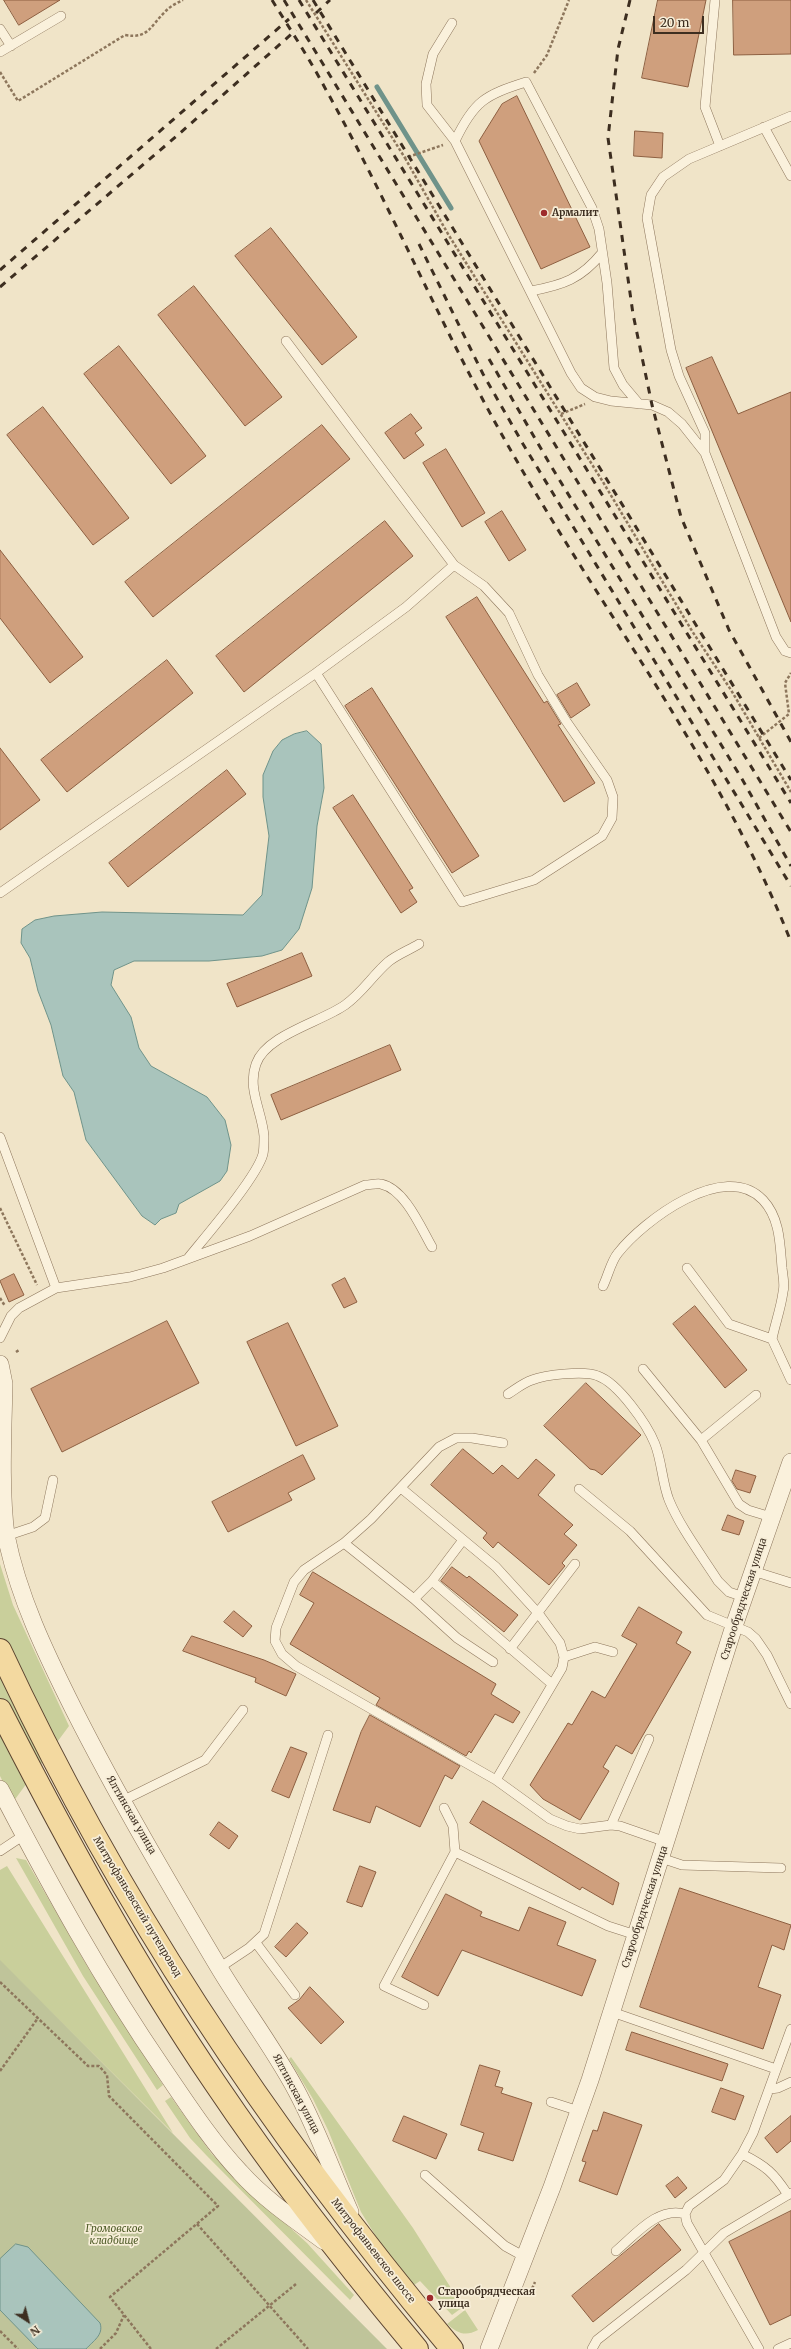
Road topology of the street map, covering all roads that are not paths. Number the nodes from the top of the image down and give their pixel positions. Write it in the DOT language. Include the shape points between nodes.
graph roads {
  1 [pos="715,0"];
  2 [pos="61,16"];
  3 [pos="452,23"];
  4 [pos="0,29"];
  5 [pos="11,46"];
  6 [pos="0,52"];
  7 [pos="791,116"];
  8 [pos="764,127"];
  9 [pos="454,141"];
  10 [pos="720,146"];
  11 [pos="791,176"];
  12 [pos="602,253"];
  13 [pos="531,291"];
  14 [pos="286,340"];
  15 [pos="639,404"];
  16 [pos="705,453"];
  17 [pos="454,565"];
  18 [pos="791,653"];
  19 [pos="316,673"];
  20 [pos="0,893"];
  21 [pos="419,944"];
  22 [pos="0,1137"];
  23 [pos="432,1247"];
  24 [pos="188,1258"];
  25 [pos="687,1268"];
  26 [pos="603,1286"];
  27 [pos="56,1288"];
  28 [pos="0,1338"];
  29 [pos="772,1339"];
  30 [pos="0,1364"];
  31 [pos="643,1368"];
  32 [pos="791,1380"];
  33 [pos="508,1394"];
  34 [pos="756,1395"];
  35 [pos="701,1440"];
  36 [pos="503,1443"];
  37 [pos="791,1462"];
  38 [pos="53,1480"];
  39 [pos="401,1488"];
  40 [pos="579,1489"];
  41 [pos="772,1517"];
  42 [pos="6,1536"];
  43 [pos="463,1540"];
  44 [pos="344,1543"];
  45 [pos="575,1564"];
  46 [pos="753,1571"];
  47 [pos="432,1580"];
  48 [pos="791,1583"];
  49 [pos="744,1597"];
  50 [pos="414,1598"];
  51 [pos="538,1613"];
  52 [pos="734,1626"];
  53 [pos="0,1650"];
  54 [pos="510,1650"];
  55 [pos="613,1652"];
  56 [pos="564,1657"];
  57 [pos="493,1662"];
  58 [pos="552,1684"];
  59 [pos="791,1704"];
  60 [pos="0,1710"];
  61 [pos="243,1710"];
  62 [pos="328,1735"];
  63 [pos="649,1739"];
  64 [pos="496,1780"];
  65 [pos="0,1789"];
  66 [pos="122,1801"];
  67 [pos="444,1808"];
  68 [pos="611,1825"];
  69 [pos="24,1835"];
  70 [pos="666,1842"];
  71 [pos="0,1851"];
  72 [pos="455,1852"];
  73 [pos="661,1858"];
  74 [pos="781,1868"];
  75 [pos="636,1935"];
  76 [pos="256,1943"];
  77 [pos="219,1968"];
  78 [pos="295,1995"];
  79 [pos="424,2005"];
  80 [pos="612,2012"];
  81 [pos="791,2029"];
  82 [pos="776,2069"];
  83 [pos="791,2082"];
  84 [pos="770,2088"];
  85 [pos="551,2102"];
  86 [pos="579,2111"];
  87 [pos="296,2151"];
  88 [pos="742,2154"];
  89 [pos="425,2175"];
  90 [pos="790,2194"];
  91 [pos="685,2214"];
  92 [pos="361,2236"];
  93 [pos="616,2251"];
  94 [pos="705,2252"];
  95 [pos="342,2255"];
  96 [pos="525,2257"];
  97 [pos="791,2343"];
  98 [pos="417,2349"];
  99 [pos="452,2349"];
  100 [pos="489,2349"];
  101 [pos="592,2349"];
  102 [pos="760,2349"];
  103 [pos="778,2349"];
  1 -- 10 [label="lane" via="705,107"];
  2 -- 5 [label="lane"];
  3 -- 9 [label="lane" via="433,54 426,84 427,105"];
  4 -- 5 [label="lane"];
  5 -- 6 [label="lane"];
  7 -- 8 [label="lane"];
  8 -- 10 [label="lane"];
  8 -- 11 [label="lane"];
  9 -- 12 [label="lane" via="466,117 480,101 526,82 592,208 599,229"];
  9 -- 13 [label="lane"];
  10 -- 16 [label="lane" via="689,159 663,177 651,195 647,218 671,350 679,376 705,433"];
  12 -- 13 [label="lane" via="576,278 556,286"];
  12 -- 15 [label="lane" via="614,368"];
  13 -- 15 [label="lane" via="571,373 581,388 595,397"];
  14 -- 17 [label="lane"];
  15 -- 16 [label="lane" via="668,412 682,424"];
  16 -- 18 [label="lane" via="776,637 785,651"];
  17 -- 19 [label="lane" via="406,607"];
  17 -- 19 [label="lane" via="484,586 509,613 538,674 606,780 613,797 612,818 602,836 534,880 462,902"];
  19 -- 20 [label="lane"];
  21 -- 24 [label="lane" via="388,962 364,990 344,1006 284,1036 268,1048 256,1063 253,1078 254,1096 264,1135 263,1154 253,1174"];
  22 -- 27 [label="lane"];
  23 -- 24 [label="lane" via="409,1206 396,1191 382,1184 366,1185 250,1236"];
  24 -- 27 [label="lane" via="130,1277"];
  25 -- 29 [label="lane" via="729,1324"];
  26 -- 29 [label="lane" via="617,1254 638,1230 671,1207 694,1195 714,1189 733,1186 749,1189 763,1200 773,1216 779,1233 784,1291"];
  27 -- 28 [label="lane" via="19,1308 11,1316"];
  29 -- 32 [label="lane"];
  30 -- 42 [label="street, Ялтинская улица" via="4,1384 2,1508"];
  31 -- 35 [label="lane"];
  33 -- 49 [label="lane" via="530,1380 541,1377 597,1375 609,1382 651,1433 669,1500 718,1581 729,1592"];
  34 -- 35 [label="lane"];
  35 -- 41 [label="lane" via="739,1504 748,1510"];
  36 -- 39 [label="lane" via="456,1438 440,1448"];
  37 -- 41 [label="street, Старообрядческая улица"];
  38 -- 42 [label="lane" via="45,1518 33,1527"];
  39 -- 43 [label="lane"];
  39 -- 44 [label="lane"];
  40 -- 52 [label="lane" via="630,1531 707,1615"];
  41 -- 46 [label="street, Старообрядческая улица"];
  42 -- 66 [label="street, Ялтинская улица" via="23,1594 38,1632"];
  43 -- 47 [label="lane"];
  43 -- 51 [label="lane" via="496,1567"];
  44 -- 50 [label="lane"];
  44 -- 64 [label="lane" via="304,1570 294,1582 276,1628 274,1641 282,1654 296,1666"];
  45 -- 51 [label="lane"];
  46 -- 48 [label="lane"];
  46 -- 49 [label="street, Старообрядческая улица"];
  47 -- 50 [label="lane"];
  47 -- 54 [label="lane"];
  49 -- 52 [label="street, Старообрядческая улица"];
  50 -- 57 [label="lane" via="457,1638"];
  51 -- 54 [label="lane"];
  51 -- 56 [label="lane" via="560,1643"];
  52 -- 59 [label="lane" via="748,1632 762,1646"];
  52 -- 70 [label="street, Старообрядческая улица"];
  53 -- 87 [label="main road, Митрофаньевский путепровод" via="55,1762 141,1918"];
  54 -- 58 [label="lane"];
  55 -- 56 [label="lane" via="595,1647"];
  56 -- 58 [label="lane" via="562,1668"];
  58 -- 64 [label="lane"];
  60 -- 95 [label="main road" via="97,1891 163,2002 215,2083"];
  61 -- 66 [label="lane" via="205,1760"];
  62 -- 76 [label="lane" via="264,1934"];
  63 -- 68 [label="lane"];
  64 -- 68 [label="lane" via="535,1810 567,1826 580,1829"];
  65 -- 69 [label="street"];
  66 -- 77 [label="street, Ялтинская улица"];
  67 -- 72 [label="lane" via="453,1826"];
  68 -- 70 [label="lane"];
  69 -- 71 [label="lane"];
  69 -- 95 [label="street" via="124,2011 200,2123 240,2173 279,2207"];
  70 -- 73 [label="street, Старообрядческая улица"];
  72 -- 75 [label="lane" via="608,1926"];
  72 -- 79 [label="lane" via="384,1986"];
  73 -- 74 [label="lane" via="682,1865"];
  73 -- 75 [label="street, Старообрядческая улица"];
  75 -- 80 [label="street, Старообрядческая улица"];
  76 -- 77 [label="lane"];
  76 -- 78 [label="lane"];
  77 -- 92 [label="street, Ялтинская улица" via="295,2089 315,2128"];
  80 -- 82 [label="lane"];
  80 -- 86 [label="street, Старообрядческая улица"];
  81 -- 82 [label="lane"];
  82 -- 84 [label="lane"];
  83 -- 84 [label="lane" via="778,2088"];
  84 -- 88 [label="lane"];
  85 -- 86 [label="lane"];
  86 -- 96 [label="street, Старообрядческая улица"];
  87 -- 92 [label="main road, Митрофаньевское шоссе"];
  88 -- 90 [label="lane" via="764,2165"];
  88 -- 91 [label="lane" via="724,2180 689,2206"];
  89 -- 96 [label="lane" via="505,2246"];
  90 -- 94 [label="lane" via="724,2233"];
  91 -- 93 [label="lane" via="676,2211 659,2216"];
  91 -- 94 [label="lane" via="687,2223"];
  92 -- 99 [label="main road, Митрофаньевское шоссе"];
  94 -- 101 [label="lane" via="597,2340"];
  94 -- 102 [label="lane"];
  95 -- 98 [label="main road"];
  96 -- 100 [label="street, Старообрядческая улица"];
  97 -- 103 [label="lane"];
}
